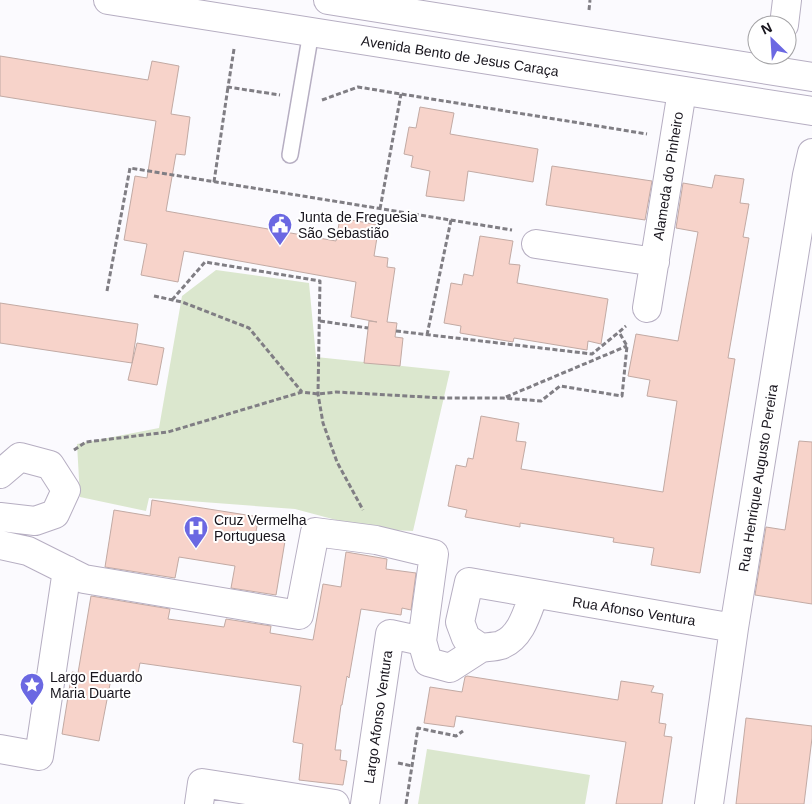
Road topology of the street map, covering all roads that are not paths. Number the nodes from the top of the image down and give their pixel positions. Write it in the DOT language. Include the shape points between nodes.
graph roads {
  1 [pos="108,0"];
  2 [pos="328,0"];
  3 [pos="787,0"];
  4 [pos="785,15"];
  5 [pos="311,32"];
  6 [pos="747,59"];
  7 [pos="784,65"];
  8 [pos="812,77"];
  9 [pos="682,91"];
  10 [pos="812,111"];
  11 [pos="812,154"];
  12 [pos="290,156"];
  13 [pos="536,244"];
  14 [pos="655,262"];
  15 [pos="647,308"];
  16 [pos="0,474"];
  17 [pos="0,517"];
  18 [pos="0,546"];
  19 [pos="67,570"];
  20 [pos="534,594"];
  21 [pos="734,628"];
  22 [pos="422,641"];
  23 [pos="481,648"];
  24 [pos="0,749"];
  25 [pos="201,794"];
  26 [pos="335,804"];
  27 [pos="365,804"];
  28 [pos="709,804"];
  1 -- 5 [label="street, Avenida Bento de Jesus Caraça"];
  2 -- 6 [label="street"];
  3 -- 4 [label="street"];
  5 -- 9 [label="street, Avenida Bento de Jesus Caraça"];
  5 -- 12 [label="lane"];
  7 -- 8 [label="street"];
  9 -- 10 [label="street, Avenida Bento de Jesus Caraça"];
  9 -- 14 [label="street, Alameda do Pinheiro"];
  11 -- 21 [label="street, Rua Henrique Augusto Pereira"];
  13 -- 14 [label="street"];
  14 -- 15 [label="street, Alameda do Pinheiro"];
  16 -- 17 [label="street" via="20,457 50,464 66,490 55,514 35,521"];
  18 -- 19 [label="street" via="28,551"];
  19 -- 22 [label="street" via="84,578 299,615 315,532 376,540 434,554"];
  19 -- 24 [label="street" via="39,756"];
  20 -- 21 [label="street, Rua Afonso Ventura"];
  20 -- 23 [label="street" via="512,639 499,646"];
  20 -- 23 [label="street, Rua Afonso Ventura" via="469,582 460,622 466,638"];
  21 -- 28 [label="street, Rua Henrique Augusto Pereira"];
  22 -- 23 [label="street" via="428,662 450,668"];
  22 -- 27 [label="street, Largo Afonso Ventura" via="390,634"];
  25 -- 26 [label="street"];
}
